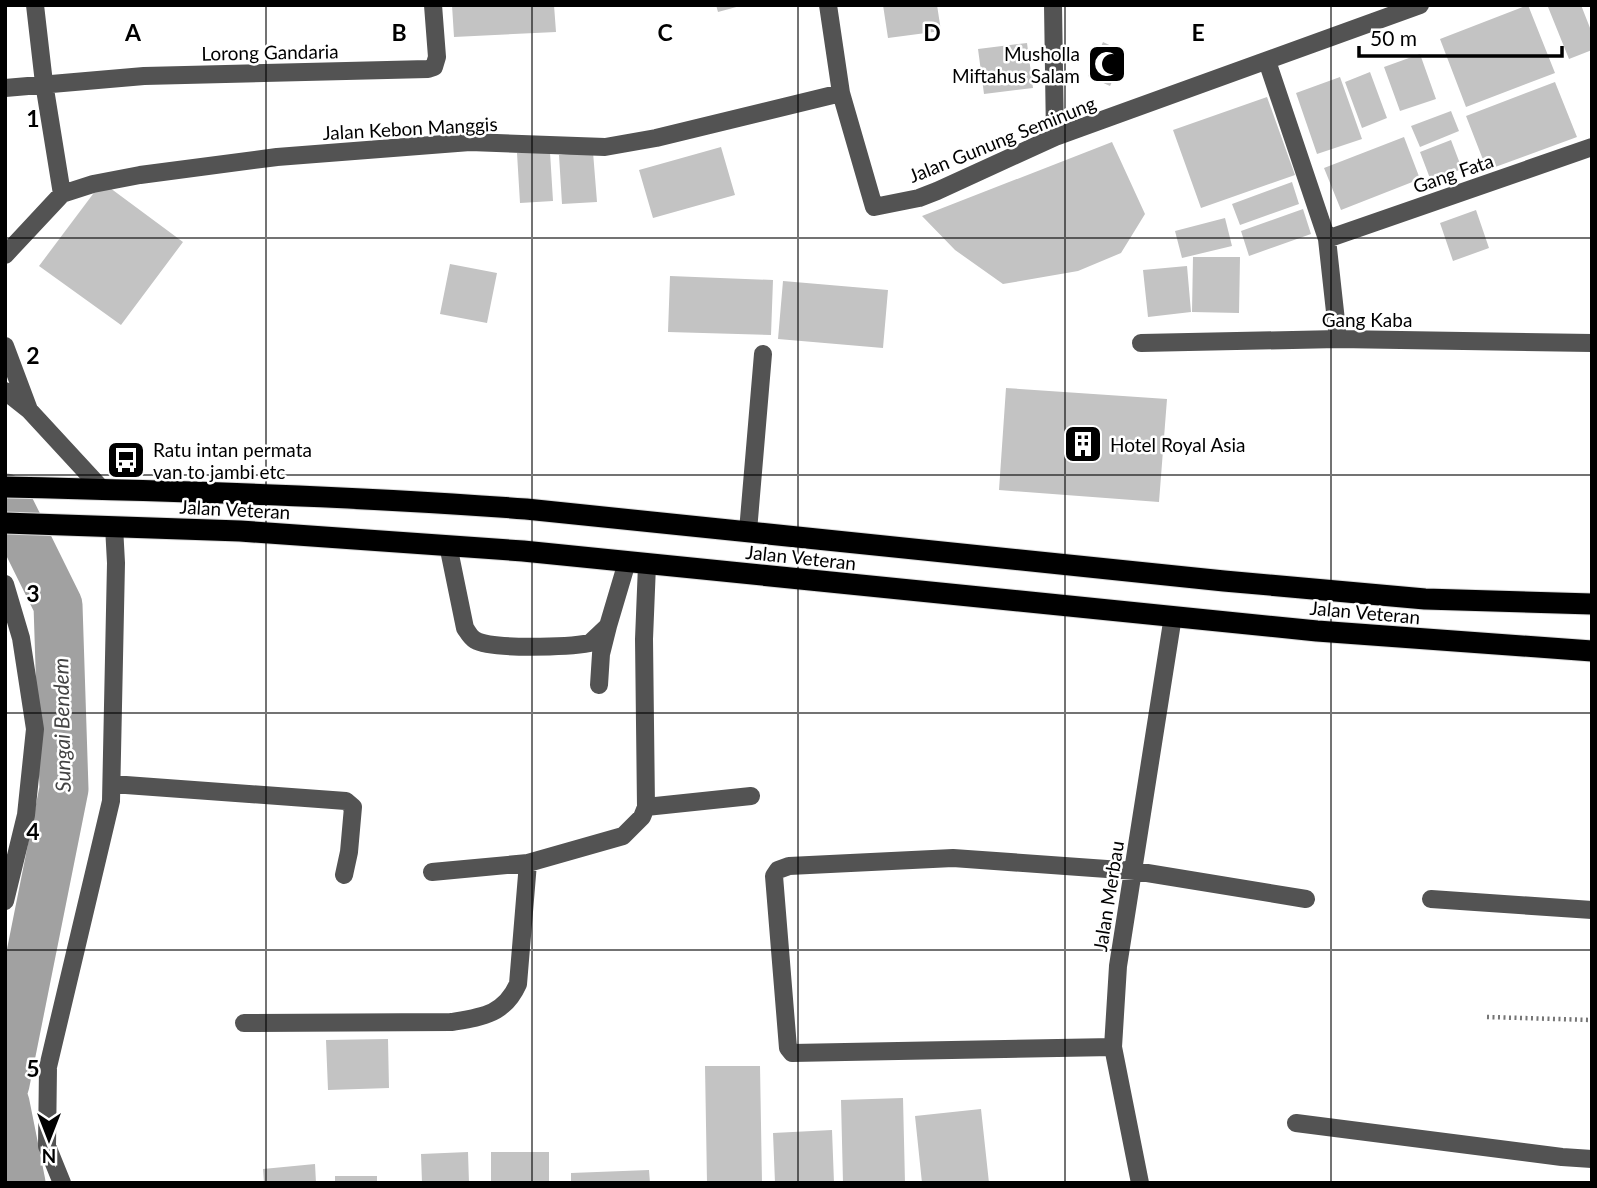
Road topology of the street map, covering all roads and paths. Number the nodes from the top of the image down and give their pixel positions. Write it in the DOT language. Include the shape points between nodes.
graph roads {
  1 [pos="36,5"];
  2 [pos="433,5"];
  3 [pos="828,5"];
  4 [pos="1053,5"];
  5 [pos="1420,5"];
  6 [pos="1267,61"];
  7 [pos="44,83"];
  8 [pos="5,88"];
  9 [pos="841,93"];
  10 [pos="1055,137"];
  11 [pos="1592,146"];
  12 [pos="62,194"];
  13 [pos="1327,240"];
  14 [pos="5,256"];
  15 [pos="1338,339"];
  16 [pos="1141,343"];
  17 [pos="1592,343"];
  18 [pos="5,346"];
  19 [pos="763,354"];
  20 [pos="5,391"];
  21 [pos="29,410"];
  22 [pos="5,487"];
  23 [pos="101,488"];
  24 [pos="5,523"];
  25 [pos="114,526"];
  26 [pos="748,531"];
  27 [pos="448,545"];
  28 [pos="637,563"];
  29 [pos="5,584"];
  30 [pos="1592,604"];
  31 [pos="1173,616"];
  32 [pos="608,626"];
  33 [pos="1592,651"];
  34 [pos="599,685"];
  35 [pos="112,784"];
  36 [pos="751,796"];
  37 [pos="646,807"];
  38 [pos="528,863"];
  39 [pos="432,872"];
  40 [pos="1135,872"];
  41 [pos="344,875"];
  42 [pos="1306,899"];
  43 [pos="1431,899"];
  44 [pos="5,901"];
  45 [pos="1592,910"];
  46 [pos="1487,1017"];
  47 [pos="1592,1020"];
  48 [pos="244,1023"];
  49 [pos="1113,1047"];
  50 [pos="1296,1124"];
  51 [pos="1592,1159"];
  52 [pos="62,1183"];
  53 [pos="1140,1183"];
  1 -- 7 [label="street"];
  2 -- 7 [label="street, Lorong Gandaria" via="437,57 428,69"];
  3 -- 9 [label="street"];
  4 -- 10 [label="street"];
  5 -- 6 [label="street, Jalan Gunung Seminung"];
  6 -- 10 [label="street, Jalan Gunung Seminung"];
  6 -- 13 [label="street"];
  7 -- 8 [label="street"];
  7 -- 12 [label="street"];
  9 -- 10 [label="street, Jalan Gunung Seminung" via="874,207 919,198"];
  9 -- 12 [label="street, Jalan Kebon Manggis" via="605,147 470,142 276,157 140,175"];
  11 -- 13 [label="street, Gang Fata"];
  12 -- 14 [label="street"];
  13 -- 15 [label="street"];
  15 -- 16 [label="street, Gang Kaba"];
  15 -- 17 [label="street, Gang Kaba"];
  18 -- 21 [label="street"];
  19 -- 26 [label="street"];
  20 -- 21 [label="street"];
  21 -- 23 [label="street"];
  22 -- 23 [label="highway, Jalan Veteran"];
  23 -- 26 [label="highway, Jalan Veteran" via="429,501"];
  24 -- 25 [label="highway, Jalan Veteran"];
  25 -- 27 [label="highway, Jalan Veteran"];
  25 -- 35 [label="street"];
  26 -- 30 [label="highway, Jalan Veteran" via="1425,599"];
  27 -- 28 [label="highway, Jalan Veteran"];
  27 -- 32 [label="street" via="465,628 472,639 484,644 578,645 590,643"];
  28 -- 31 [label="highway, Jalan Veteran"];
  28 -- 32 [label="street"];
  28 -- 37 [label="street" via="644,639"];
  29 -- 44 [label="street" via="21,638 35,729 26,815"];
  31 -- 33 [label="highway, Jalan Veteran"];
  31 -- 40 [label="street, Jalan Merbau"];
  32 -- 34 [label="street"];
  35 -- 41 [label="street" via="351,803 352,829"];
  35 -- 52 [label="street" via="48,1067 47,1146"];
  36 -- 37 [label="street"];
  37 -- 38 [label="street" via="623,836"];
  38 -- 39 [label="street"];
  38 -- 48 [label="street" via="518,984 511,999 497,1010 451,1021"];
  40 -- 42 [label="street"];
  40 -- 49 [label="street, Jalan Merbau" via="1118,966"];
  40 -- 49 [label="street" via="953,858 789,866 774,876 788,1048 792,1052"];
  43 -- 45 [label="street"];
  46 -- 47 [label="path"];
  49 -- 53 [label="street, Jalan Merbau"];
  50 -- 51 [label="street"];
}
